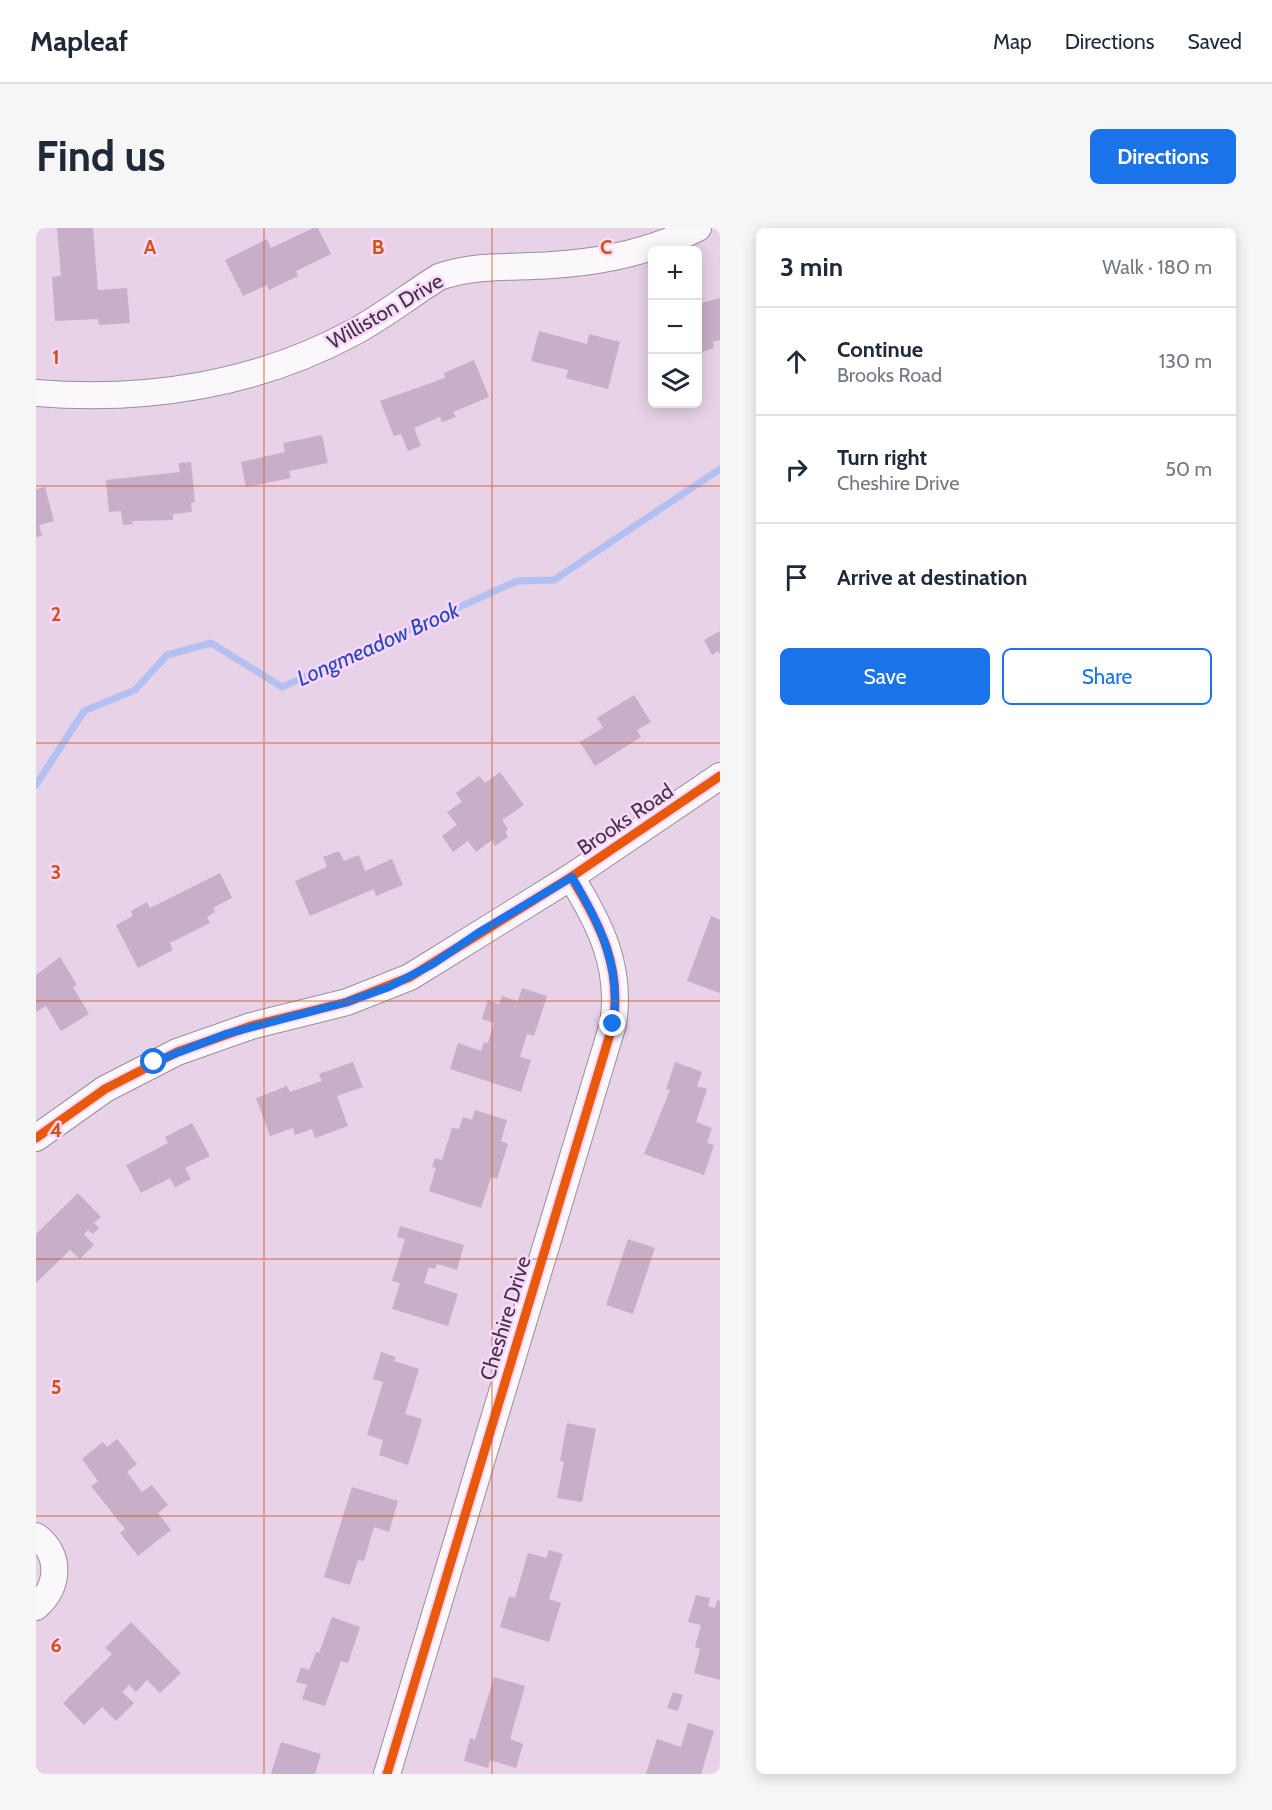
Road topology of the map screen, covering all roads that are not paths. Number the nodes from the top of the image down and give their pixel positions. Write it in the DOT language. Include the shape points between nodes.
graph roads {
  1 [pos="698,228"];
  2 [pos="36,393"];
  3 [pos="720,776"];
  4 [pos="572,877"];
  5 [pos="36,1138"];
  6 [pos="36,1536"];
  7 [pos="36,1607"];
  8 [pos="387,1774"];
  1 -- 2 [label="street, Williston Drive" via="651,247 602,260 482,266 453,272 352,333 243,376 178,390 123,395"];
  3 -- 4 [label="street, Brooks Road"];
  4 -- 5 [label="street, Brooks Road" via="410,977 347,1002 251,1026 177,1052 105,1089"];
  4 -- 8 [label="street, Cheshire Drive" via="597,920 613,962 613,1024"];
  6 -- 7 [label="street" via="46,1545 55,1567 51,1589"];
}
